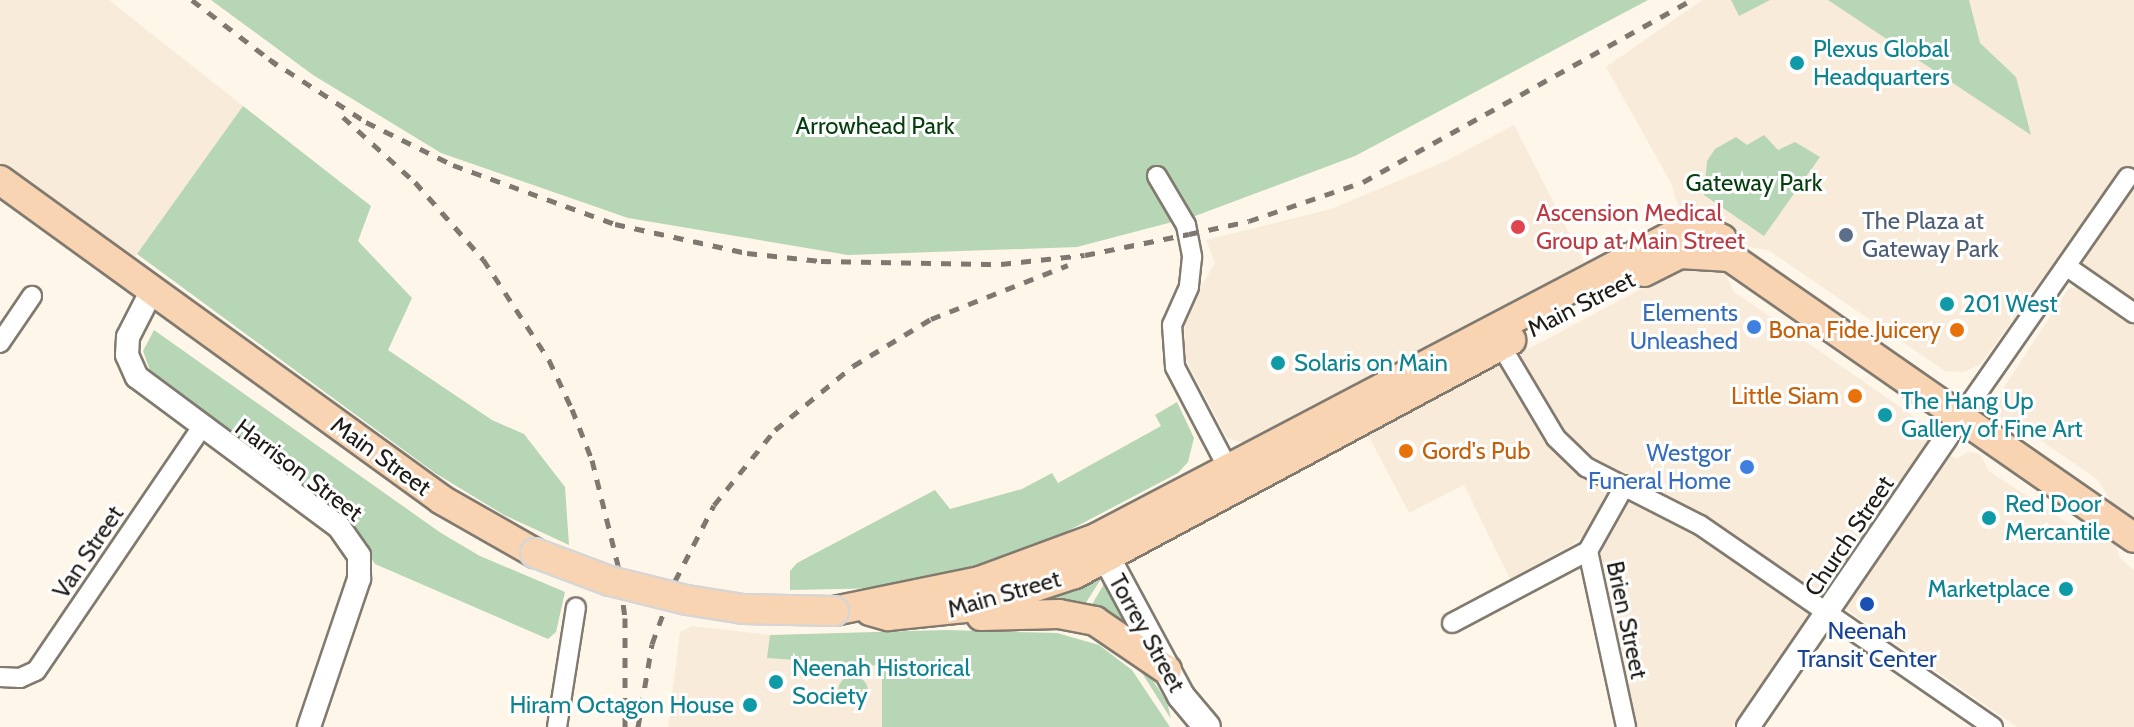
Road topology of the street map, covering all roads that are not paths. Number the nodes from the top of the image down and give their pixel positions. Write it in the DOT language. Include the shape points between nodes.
graph roads {
  1 [pos="1157,176"];
  2 [pos="2128,177"];
  3 [pos="0,180"];
  4 [pos="2066,266"];
  5 [pos="152,290"];
  6 [pos="32,296"];
  7 [pos="2134,313"];
  8 [pos="1496,337"];
  9 [pos="0,343"];
  10 [pos="1962,415"];
  11 [pos="201,428"];
  12 [pos="1233,478"];
  13 [pos="1625,485"];
  14 [pos="2134,538"];
  15 [pos="1101,549"];
  16 [pos="1588,551"];
  17 [pos="576,607"];
  18 [pos="863,609"];
  19 [pos="949,612"];
  20 [pos="1828,614"];
  21 [pos="1452,623"];
  22 [pos="1167,670"];
  23 [pos="0,677"];
  24 [pos="1204,726"];
  25 [pos="309,727"];
  26 [pos="557,727"];
  27 [pos="1626,727"];
  28 [pos="1748,727"];
  29 [pos="1993,727"];
  1 -- 12 [label="street" via="1186,225 1192,257 1189,287 1172,325 1175,367"];
  2 -- 4 [label="street, Church Street"];
  3 -- 5 [label="main road, Main Street"];
  4 -- 7 [label="street"];
  4 -- 10 [label="street, Church Street"];
  5 -- 11 [label="street, Harrison Street" via="128,337 131,367 145,387"];
  5 -- 18 [label="main road, Main Street, bridge" via="442,500 535,553 610,581 687,600 765,610"];
  6 -- 9 [label="street"];
  8 -- 10 [label="main road, Main Street" via="1675,234 1714,235 1722,239 1730,257"];
  8 -- 12 [label="main road, Main Street"];
  8 -- 13 [label="street" via="1569,454"];
  10 -- 14 [label="main road"];
  10 -- 20 [label="street, Church Street"];
  11 -- 23 [label="street, Van Street" via="36,671 20,678"];
  11 -- 25 [label="street, Harrison Street" via="339,527 359,556 359,579"];
  12 -- 15 [label="main road, Main Street"];
  13 -- 16 [label="street, Brien Street"];
  13 -- 20 [label="street" via="1677,510"];
  15 -- 18 [label="main road, Main Street" via="980,581 887,598"];
  15 -- 19 [label="main road, Main Street" via="1035,590"];
  15 -- 22 [label="main road, Torrey Street"];
  16 -- 21 [label="street"];
  16 -- 27 [label="street, Brien Street"];
  17 -- 26 [label="street"];
  18 -- 19 [label="main road, Main Street" via="888,616"];
  19 -- 22 [label="main road" via="1082,618 1112,629"];
  20 -- 28 [label="street, Church Street"];
  20 -- 29 [label="street"];
  22 -- 24 [label="main road, Torrey Street"];
}
